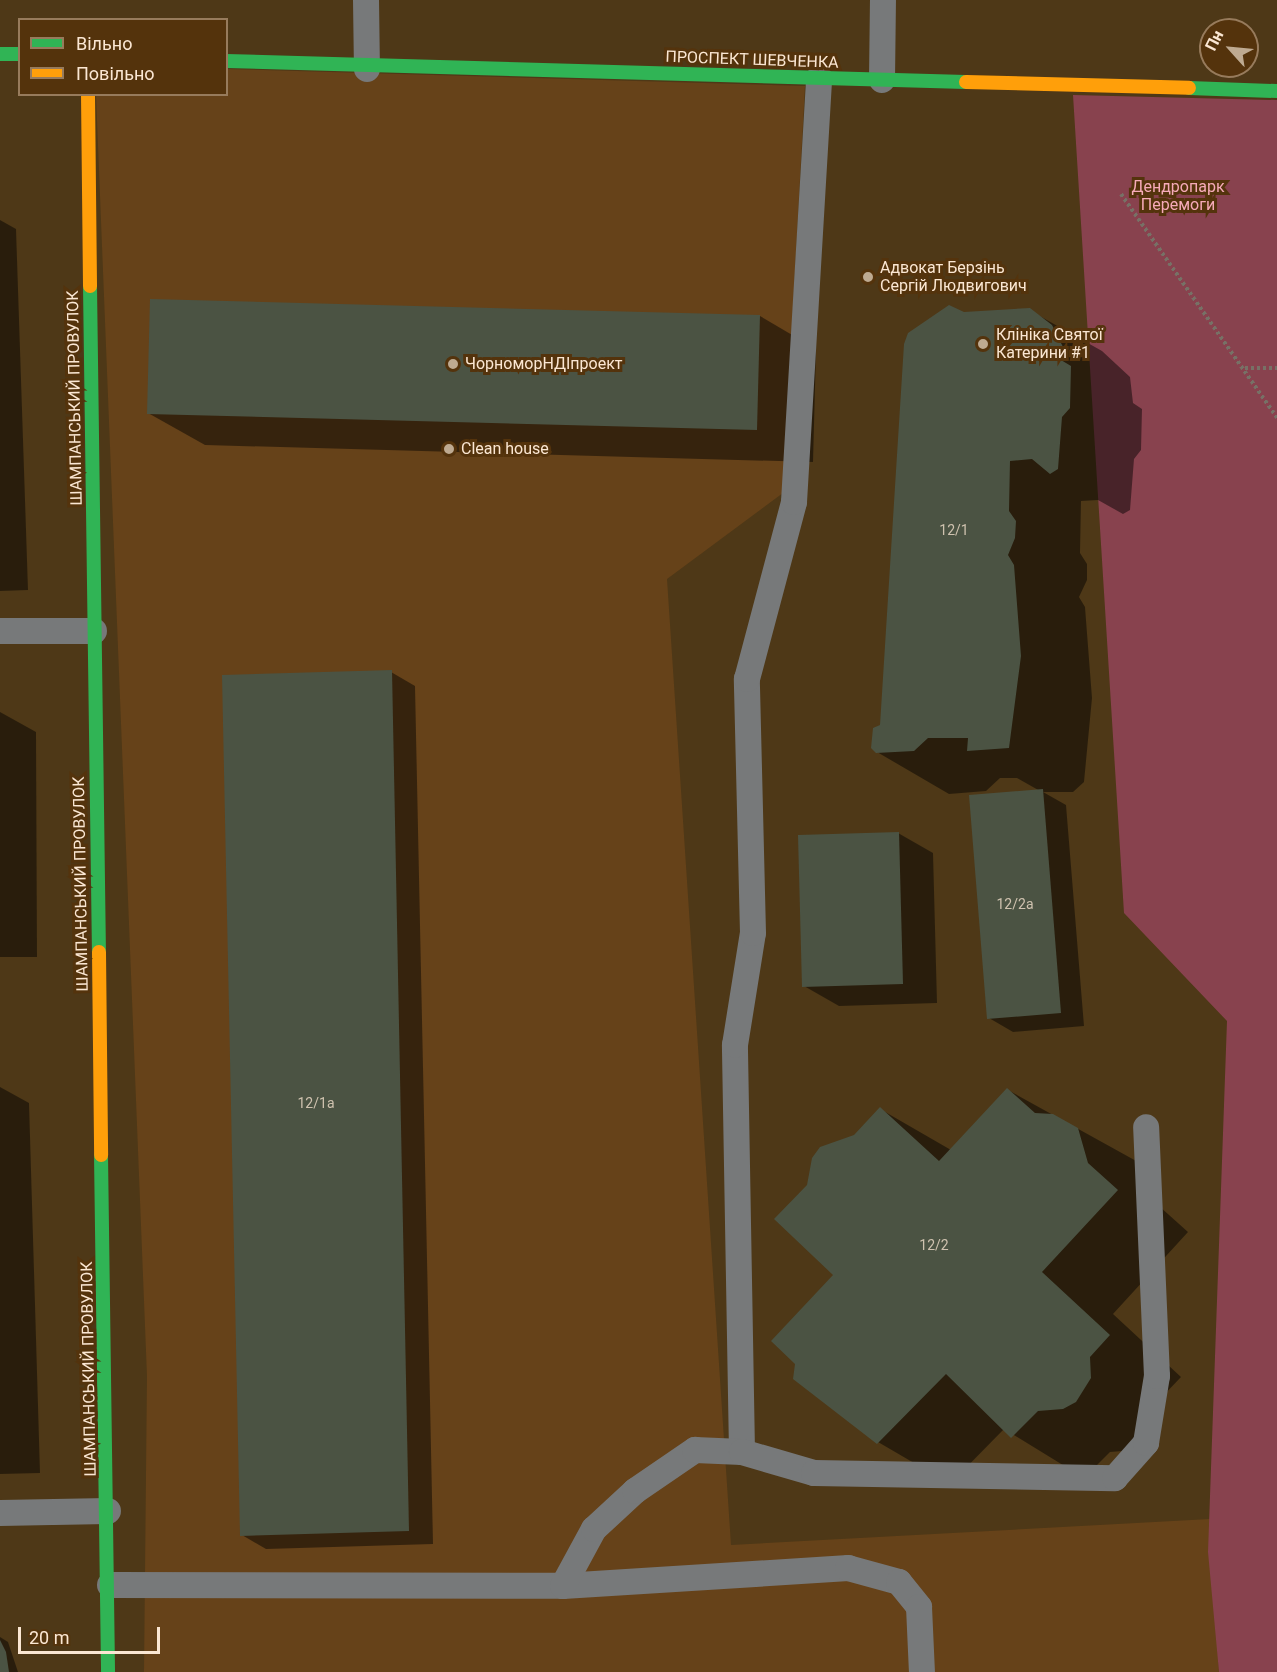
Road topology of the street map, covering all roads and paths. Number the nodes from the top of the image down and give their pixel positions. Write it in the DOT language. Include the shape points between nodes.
graph roads {
  1 [pos="366,0"];
  2 [pos="883,0"];
  3 [pos="0,54"];
  4 [pos="18,54"];
  5 [pos="228,61"];
  6 [pos="367,69"];
  7 [pos="819,78"];
  8 [pos="882,80"];
  9 [pos="1277,91"];
  10 [pos="88,96"];
  11 [pos="1121,194"];
  12 [pos="1245,368"];
  13 [pos="1277,368"];
  14 [pos="1277,418"];
  15 [pos="0,631"];
  16 [pos="94,631"];
  17 [pos="1146,1127"];
  18 [pos="742,1452"];
  19 [pos="108,1511"];
  20 [pos="0,1513"];
  21 [pos="110,1585"];
  22 [pos="563,1586"];
  23 [pos="108,1672"];
  24 [pos="922,1672"];
  1 -- 6 [label="lane"];
  2 -- 8 [label="lane"];
  3 -- 4 [label="street"];
  5 -- 6 [label="street, ПРОСПЕКТ ШЕВЧЕНКА"];
  6 -- 7 [label="street, ПРОСПЕКТ ШЕВЧЕНКА"];
  7 -- 8 [label="street, ПРОСПЕКТ ШЕВЧЕНКА"];
  7 -- 18 [label="lane" via="794,502 747,679 753,933 735,1045"];
  8 -- 9 [label="street, ПРОСПЕКТ ШЕВЧЕНКА"];
  10 -- 16 [label="street, ШАМПАНСЬКИЙ ПРОВУЛОК"];
  11 -- 12 [label="path"];
  12 -- 13 [label="path"];
  12 -- 14 [label="path"];
  15 -- 16 [label="lane"];
  16 -- 19 [label="street, ШАМПАНСЬКИЙ ПРОВУЛОК"];
  17 -- 18 [label="lane" via="1157,1376 1146,1443 1115,1478 814,1473"];
  18 -- 22 [label="lane" via="695,1450 635,1491 594,1529"];
  19 -- 20 [label="lane"];
  19 -- 21 [label="street, ШАМПАНСЬКИЙ ПРОВУЛОК"];
  21 -- 22 [label="lane"];
  21 -- 23 [label="street, ШАМПАНСЬКИЙ ПРОВУЛОК"];
  22 -- 24 [label="lane" via="848,1568 899,1582 919,1607"];
}
